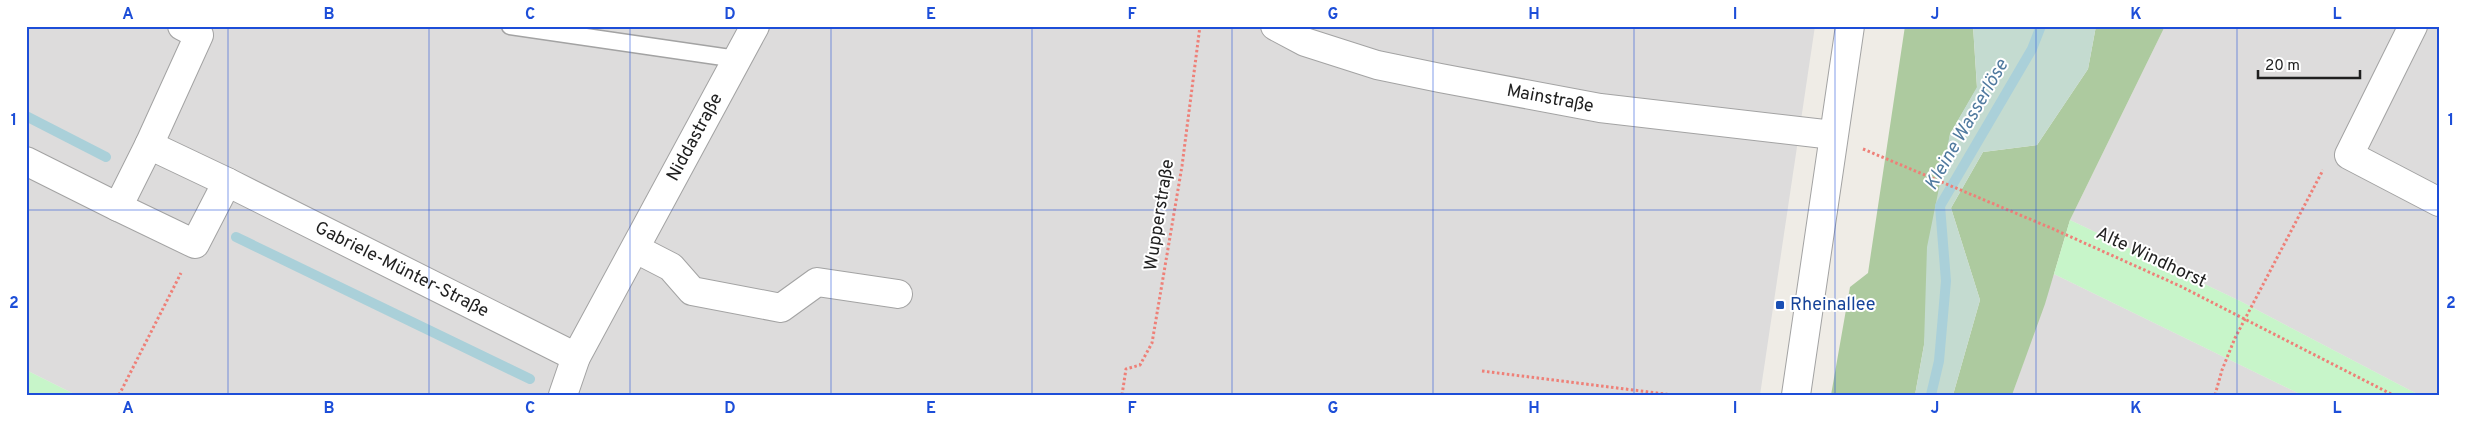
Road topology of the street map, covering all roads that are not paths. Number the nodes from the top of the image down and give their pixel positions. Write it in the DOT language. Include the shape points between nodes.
graph roads {
  1 [pos="182,26"];
  2 [pos="510,26"];
  3 [pos="755,26"];
  4 [pos="1275,26"];
  5 [pos="1850,26"];
  6 [pos="2413,26"];
  7 [pos="737,59"];
  8 [pos="1833,135"];
  9 [pos="148,145"];
  10 [pos="26,161"];
  11 [pos="227,182"];
  12 [pos="2439,202"];
  13 [pos="118,207"];
  14 [pos="636,249"];
  15 [pos="898,294"];
  16 [pos="576,357"];
  17 [pos="563,395"];
  18 [pos="1796,395"];
  1 -- 9 [label="street" via="199,35"];
  2 -- 7 [label="lane"];
  3 -- 7 [label="street, Niddastraße"];
  4 -- 8 [label="street, Mainstraße" via="1305,42 1377,65 1440,78 1600,108"];
  5 -- 8 [label="street"];
  6 -- 12 [label="street" via="2350,155"];
  7 -- 14 [label="street, Niddastraße"];
  8 -- 18 [label="street"];
  9 -- 11 [label="street, Gabriele-Münter-Straße"];
  9 -- 13 [label="street"];
  10 -- 13 [label="street"];
  11 -- 13 [label="street" via="196,244"];
  11 -- 16 [label="street, Gabriele-Münter-Straße"];
  14 -- 15 [label="street" via="671,267 692,291 781,308 817,282"];
  14 -- 16 [label="street, Niddastraße"];
  16 -- 17 [label="street, Niddastraße"];
}
